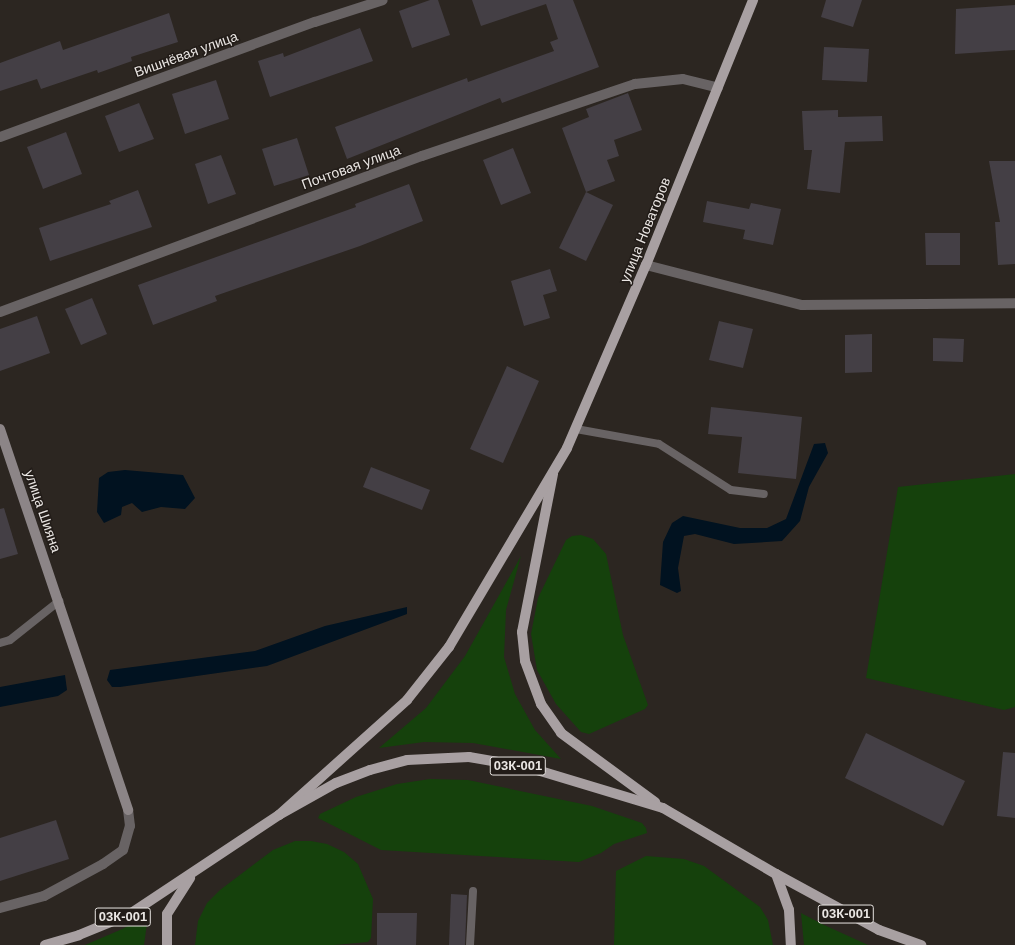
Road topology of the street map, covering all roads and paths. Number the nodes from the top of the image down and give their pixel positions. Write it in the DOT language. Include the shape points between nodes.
graph roads {
  1 [pos="383,0"];
  2 [pos="753,0"];
  3 [pos="718,88"];
  4 [pos="0,137"];
  5 [pos="646,265"];
  6 [pos="1015,303"];
  7 [pos="0,312"];
  8 [pos="0,429"];
  9 [pos="576,429"];
  10 [pos="555,467"];
  11 [pos="764,494"];
  12 [pos="59,602"];
  13 [pos="0,643"];
  14 [pos="663,808"];
  15 [pos="279,815"];
  16 [pos="194,874"];
  17 [pos="776,874"];
  18 [pos="473,891"];
  19 [pos="0,908"];
  20 [pos="45,945"];
  21 [pos="167,945"];
  22 [pos="470,945"];
  23 [pos="791,945"];
  24 [pos="921,945"];
  1 -- 4 [label="street, Вишнёвая улица" via="315,22"];
  2 -- 3 [label="main road, улица Новаторов"];
  3 -- 5 [label="main road, улица Новаторов"];
  3 -- 7 [label="street, Почтовая улица" via="683,79 635,84 422,156"];
  5 -- 6 [label="street" via="802,305"];
  5 -- 9 [label="main road, улица Новаторов"];
  8 -- 12 [label="street, улица Шияна"];
  9 -- 10 [label="main road, улица Новаторов"];
  9 -- 11 [label="lane" via="659,444 731,490"];
  10 -- 14 [label="main road" via="522,632 525,661 541,704 561,733"];
  10 -- 15 [label="main road, улица Новаторов" via="449,647 412,694"];
  12 -- 13 [label="lane" via="10,640"];
  12 -- 19 [label="street, улица Шияна" via="128,810 130,826 123,850 103,864 44,896"];
  14 -- 15 [label="main road, 03К-001" via="534,769 469,757 407,760 370,770 336,783"];
  14 -- 17 [label="main road, 03К-001"];
  15 -- 16 [label="main road, 03К-001"];
  16 -- 20 [label="main road, 03К-001" via="130,914 79,935"];
  16 -- 21 [label="main road, 03К-001" via="167,914"];
  17 -- 23 [label="main road" via="789,910"];
  17 -- 24 [label="main road, 03К-001" via="879,930"];
  18 -- 22 [label="lane"];
}
